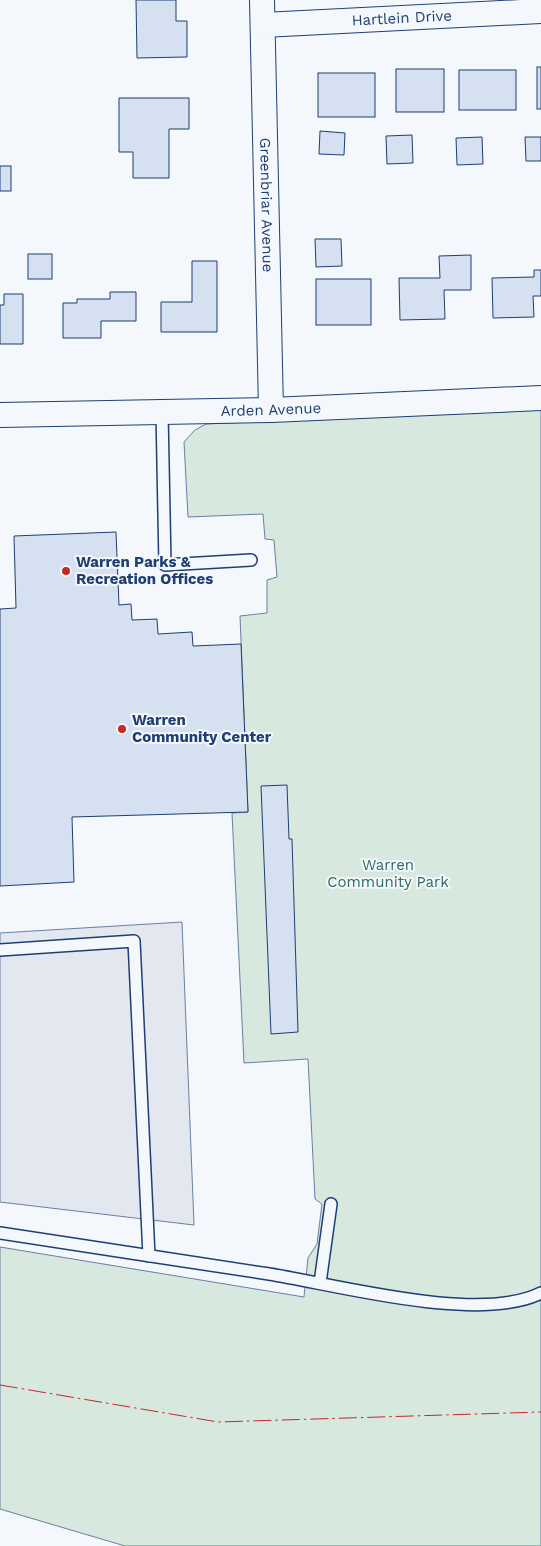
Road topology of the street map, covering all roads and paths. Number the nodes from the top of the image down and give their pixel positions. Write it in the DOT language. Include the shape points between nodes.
graph roads {
  1 [pos="262,0"];
  2 [pos="541,11"];
  3 [pos="263,25"];
  4 [pos="541,398"];
  5 [pos="271,410"];
  6 [pos="162,412"];
  7 [pos="0,415"];
  8 [pos="251,560"];
  9 [pos="0,950"];
  10 [pos="332,1204"];
  11 [pos="0,1233"];
  12 [pos="149,1256"];
  13 [pos="320,1282"];
  14 [pos="541,1293"];
  1 -- 3 [label="street, Greenbriar Avenue"];
  2 -- 3 [label="street, Hartlein Drive"];
  3 -- 5 [label="street, Greenbriar Avenue"];
  4 -- 5 [label="street, Arden Avenue"];
  5 -- 6 [label="street, Arden Avenue"];
  6 -- 7 [label="street, Arden Avenue"];
  6 -- 8 [label="lane" via="165,565"];
  9 -- 12 [label="lane" via="134,941"];
  10 -- 13 [label="lane"];
  11 -- 12 [label="lane"];
  12 -- 13 [label="lane"];
  13 -- 14 [label="lane" via="442,1304 488,1305 532,1298"];
}
